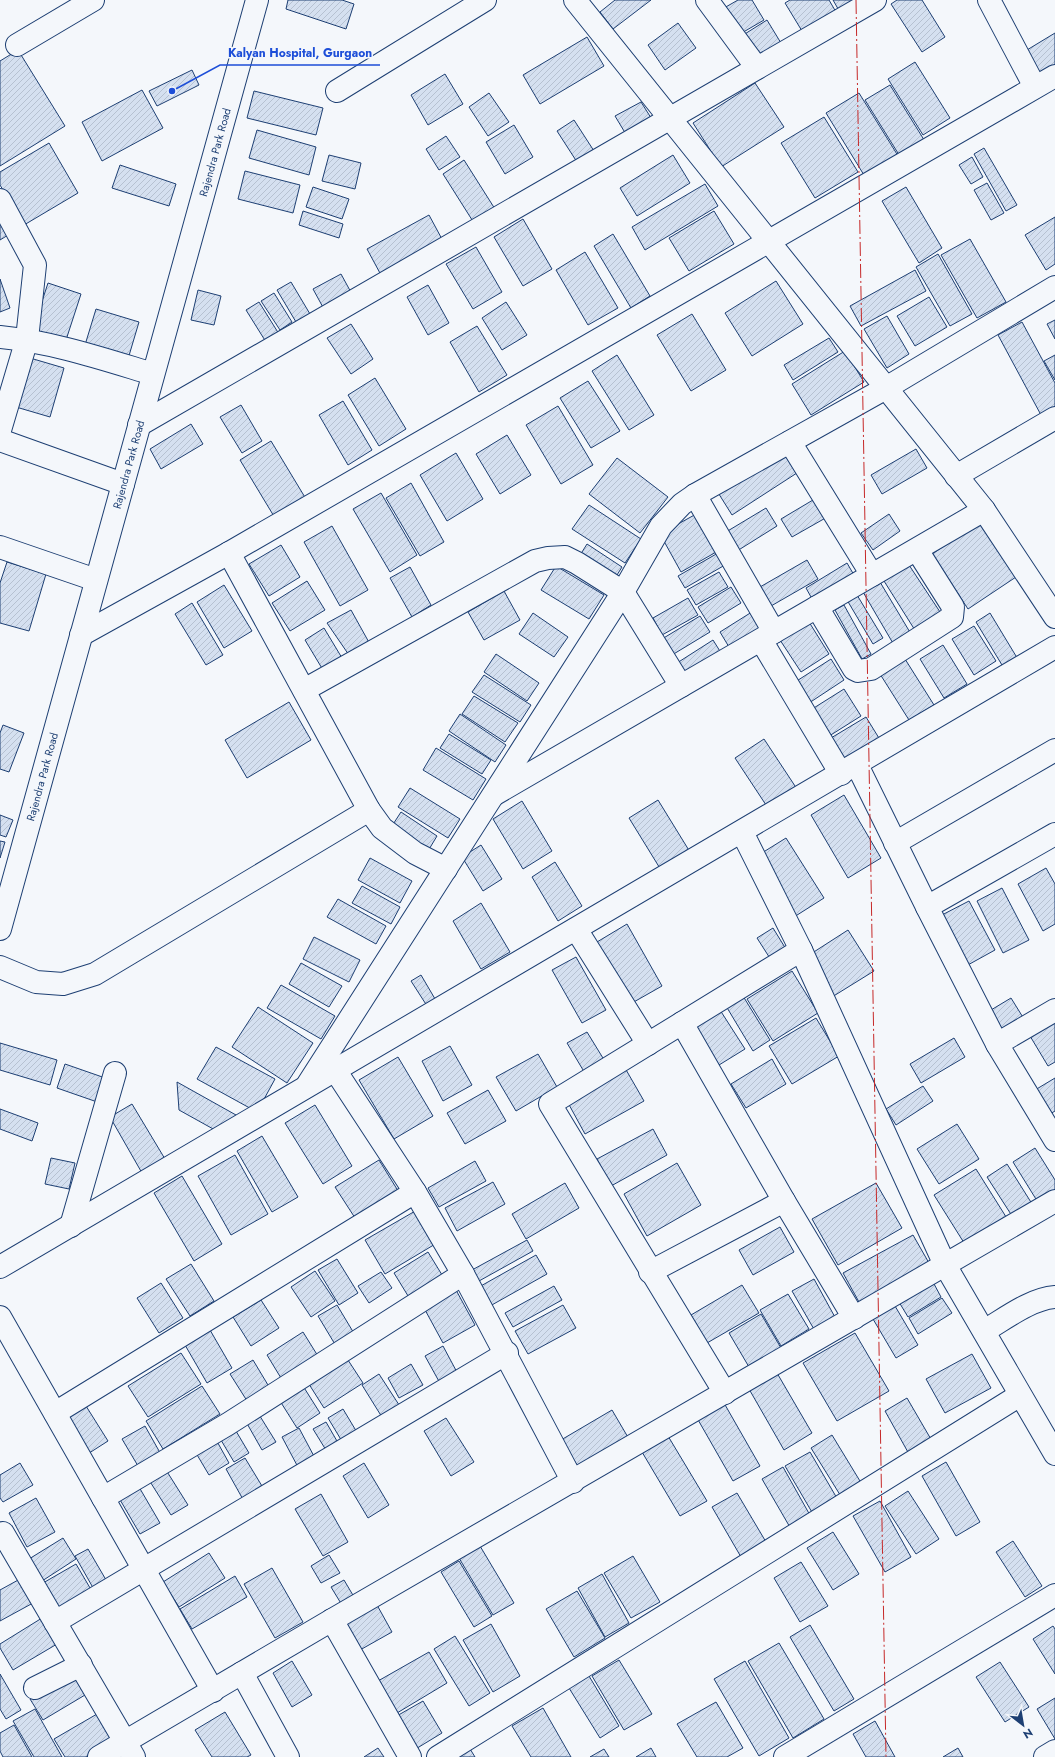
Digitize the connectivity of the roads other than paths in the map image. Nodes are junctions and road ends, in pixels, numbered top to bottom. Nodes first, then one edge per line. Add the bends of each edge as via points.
1 (93, 0) edge
2 (257, 0) edge
3 (485, 0) edge
4 (575, 0) edge
5 (875, 0) edge
6 (989, 0) edge
7 (714, 2) edge
8 (17, 45) dead end
9 (757, 68) junction
10 (1055, 76) edge
11 (1035, 87) junction
12 (337, 91) dead end
13 (670, 118) junction
14 (0, 200) edge
15 (769, 242) junction
16 (1055, 287) edge
17 (0, 337) edge
18 (27, 339) junction
19 (153, 374) junction
20 (886, 388) junction
21 (1055, 418) edge
22 (139, 425) junction
23 (0, 430) edge
24 (0, 440) edge
25 (790, 442) junction
26 (956, 476) junction
27 (123, 484) junction
28 (695, 495) junction
29 (984, 510) junction
30 (0, 547) edge
31 (917, 550) junction
32 (229, 553) junction
33 (872, 575) junction
34 (96, 580) junction
35 (623, 592) junction
36 (817, 607) junction
37 (1055, 617) edge
38 (81, 635) junction
39 (767, 636) junction
40 (1055, 647) edge
41 (681, 686) junction
42 (304, 690) junction
43 (1055, 750) edge
44 (849, 770) junction
45 (492, 795) junction
46 (369, 810) junction
47 (742, 832) junction
48 (1055, 834) edge
49 (895, 843) junction
50 (446, 868) junction
51 (927, 907) junction
52 (576, 929) junction
53 (0, 930) edge
54 (801, 950) junction
55 (0, 967) edge
56 (1055, 1010) edge
57 (682, 1023) junction
58 (648, 1044) junction
59 (997, 1044) junction
60 (335, 1070) junction
61 (115, 1073) dead end
62 (304, 1089) junction
63 (1055, 1140) edge
64 (415, 1192) junction
65 (784, 1201) junction
66 (1055, 1202) edge
67 (71, 1226) junction
68 (945, 1265) junction
69 (0, 1267) edge
70 (650, 1272) junction
71 (464, 1274) junction
72 (1055, 1297) edge
73 (0, 1317) edge
74 (854, 1318) junction
75 (984, 1331) junction
76 (507, 1353) junction
77 (725, 1393) junction
78 (1020, 1395) junction
79 (55, 1413) junction
80 (1055, 1454) edge
81 (573, 1482) junction
82 (103, 1498) junction
83 (3, 1533) dead end
84 (144, 1569) junction
85 (1055, 1595) edge
86 (332, 1620) junction
87 (55, 1622) junction
88 (80, 1665) junction
89 (242, 1673) junction
90 (35, 1688) dead end
91 (213, 1691) junction
92 (130, 1749) edge
93 (1055, 1751) edge
94 (99, 1757) edge
95 (288, 1757) edge
96 (410, 1757) edge
97 (438, 1757) edge
98 (785, 1757) edge
99 (1045, 1757) edge

1 - 8 street
2 - 19 street, Rajendra Park Road
3 - 12 street
4 - 13 street
5 - 9 street
6 - 11 street
7 - 9 street
9 - 13 street
10 - 11 street
11 - 15 street
13 - 15 street
13 - 22 street
14 - 18 street via 35,265
15 - 20 street
15 - 32 street
16 - 20 street
17 - 18 street
18 - 19 street
18 - 23 street
19 - 22 street, Rajendra Park Road
20 - 25 street
20 - 26 street
21 - 26 street
22 - 27 street, Rajendra Park Road
24 - 27 street
25 - 28 street
25 - 33 street
26 - 29 street
27 - 34 street, Rajendra Park Road
28 - 35 street via 682,504 661,526
28 - 39 street
29 - 31 street
29 - 37 street
30 - 34 street
31 - 33 street
31 - 36 street via 953,607 952,617 871,669 854,669
32 - 38 street
32 - 42 street
33 - 36 street
34 - 38 street, Rajendra Park Road
35 - 41 street
35 - 42 street via 565,557 535,561
35 - 45 street
36 - 39 street
38 - 53 street, Rajendra Park Road
39 - 41 street
39 - 44 street
40 - 44 street
41 - 45 street
42 - 46 street
43 - 49 street
44 - 47 street
44 - 49 street
45 - 50 street
46 - 50 street via 382,828 414,853
46 - 55 street via 95,974 63,984 36,982
47 - 52 street
47 - 54 street
48 - 51 street
49 - 51 street
50 - 62 street
51 - 59 street
52 - 58 street
52 - 60 street
54 - 57 street
54 - 68 street
56 - 59 street
57 - 58 street
57 - 65 street
58 - 70 street via 550,1104
59 - 63 street
60 - 62 street
60 - 64 street
61 - 67 street
62 - 67 street
64 - 71 street
64 - 79 street
65 - 70 street
65 - 74 street
66 - 68 street
67 - 69 street
68 - 74 street
68 - 75 street
70 - 77 street
71 - 76 street
71 - 82 street via 228,1424
72 - 75 street via 1048,1297 1032,1304
73 - 79 street
74 - 77 street
75 - 78 street
76 - 81 street
76 - 84 street
77 - 81 street
78 - 80 street
78 - 97 street
79 - 82 street
81 - 86 street
82 - 84 street
83 - 87 street
84 - 87 street
84 - 91 street
85 - 98 street
86 - 89 street
86 - 96 street
87 - 88 street
88 - 90 street
88 - 92 street
89 - 91 street
89 - 95 street
91 - 92 street
92 - 94 street
93 - 99 street

